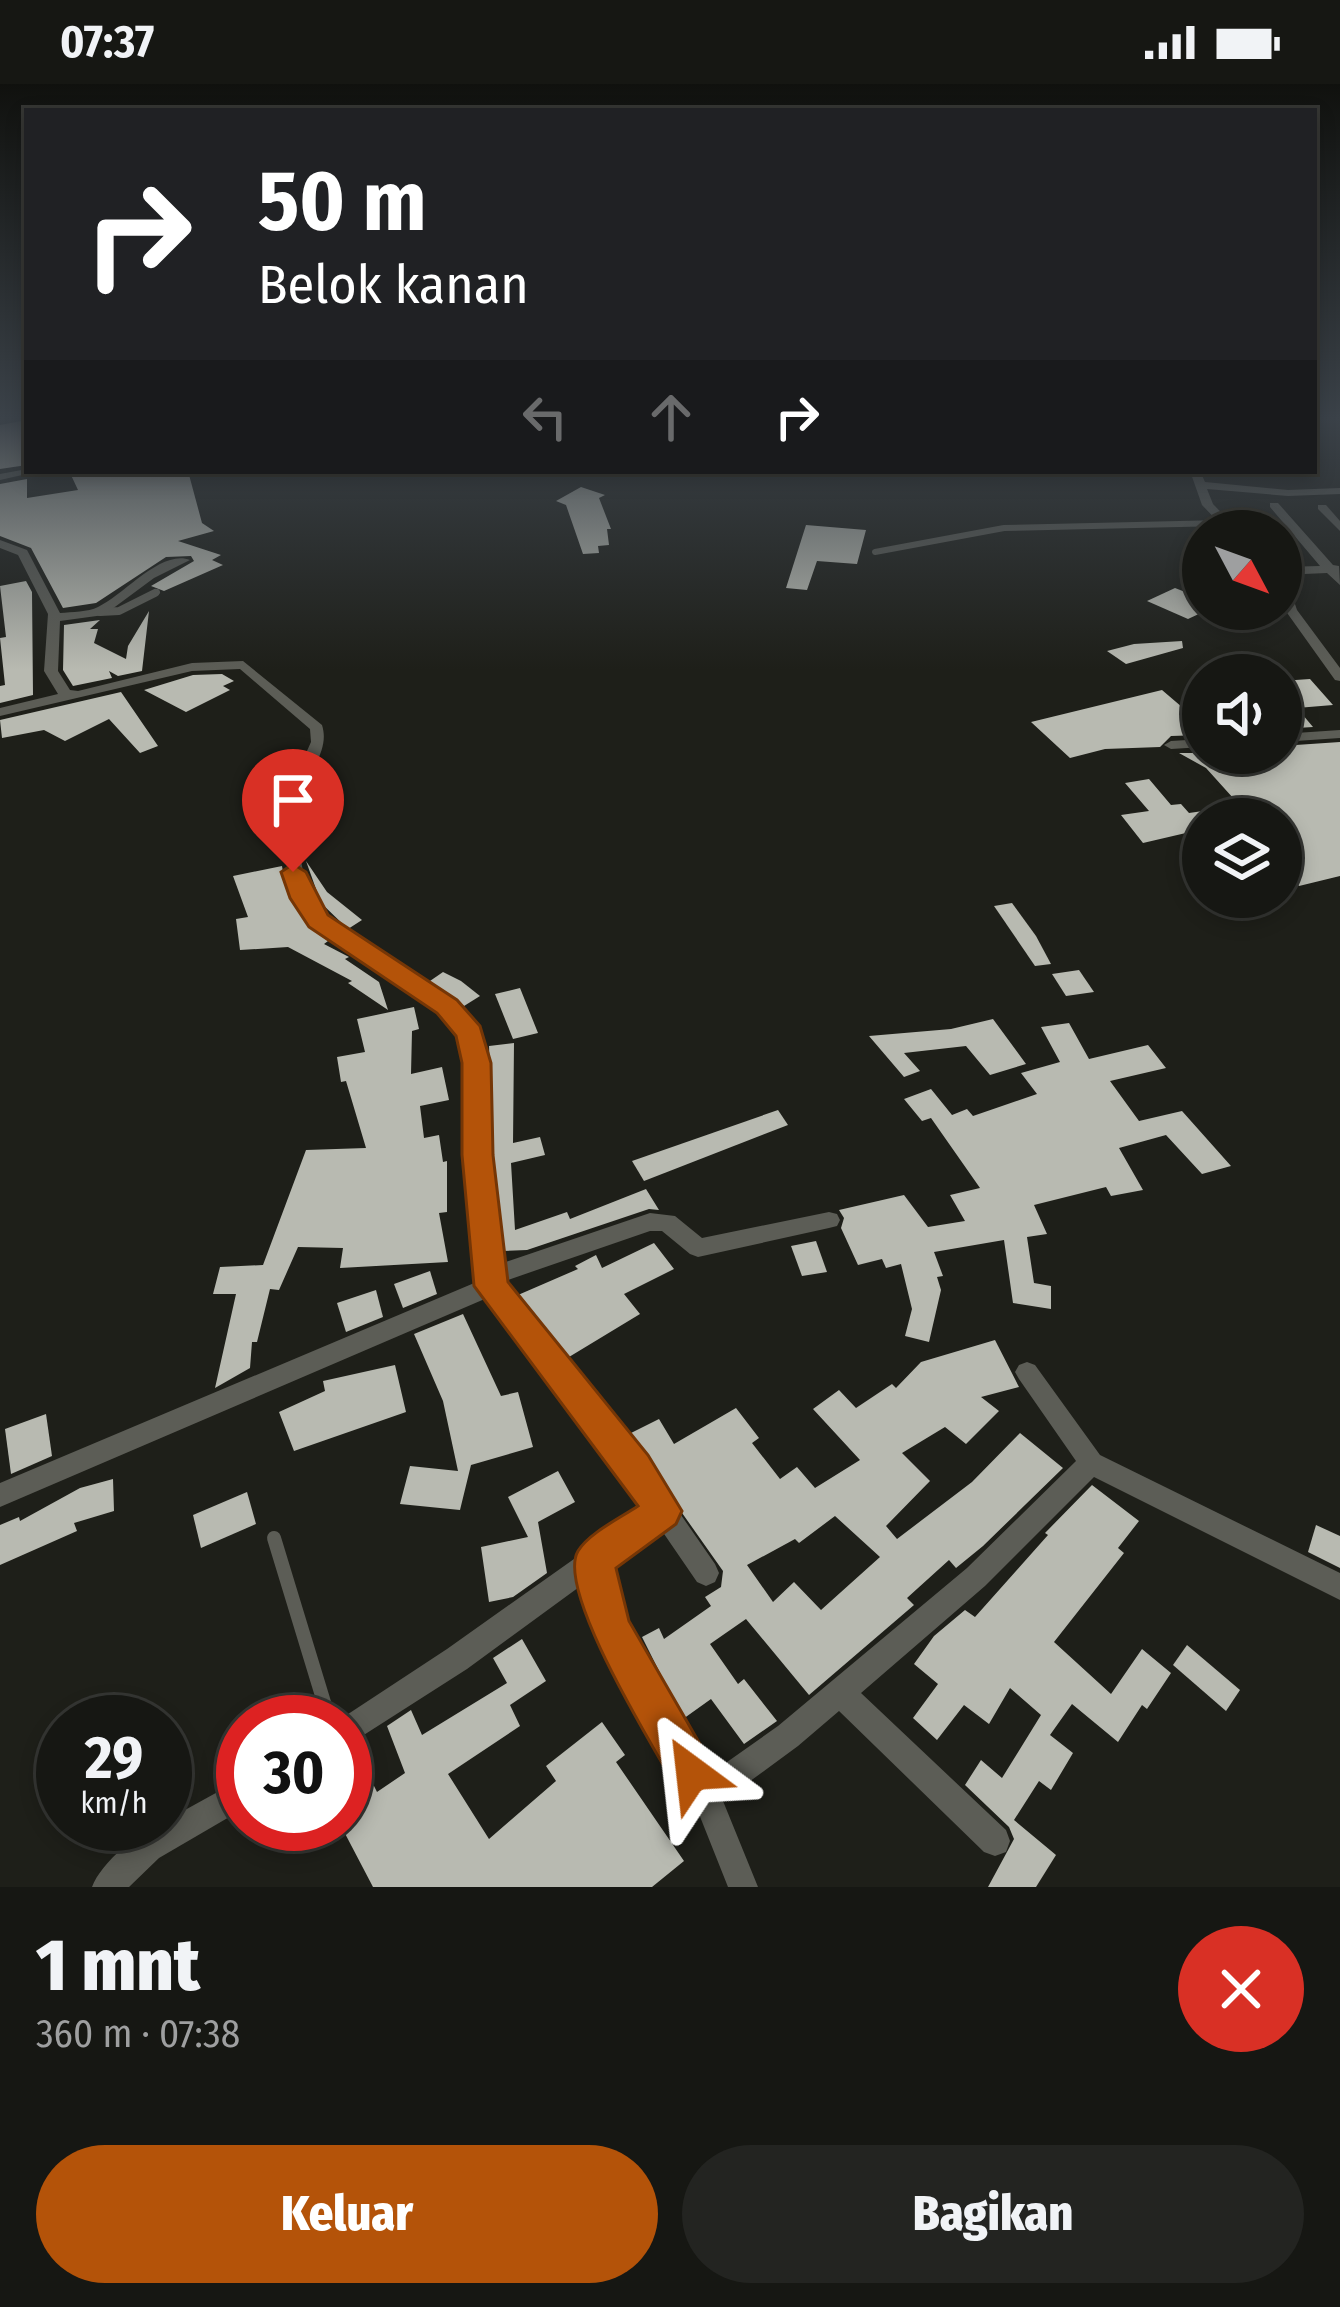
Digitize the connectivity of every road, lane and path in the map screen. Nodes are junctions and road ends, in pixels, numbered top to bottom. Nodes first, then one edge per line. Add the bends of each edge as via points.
1 (1274, 506) dead end
2 (1322, 507) dead end
3 (1182, 527) edge
4 (1340, 528) edge
5 (0, 544) edge
6 (875, 552) dead end
7 (184, 560) dead end
8 (1335, 569) edge
9 (1302, 573) edge
10 (1340, 580) edge
11 (157, 592) dead end
12 (100, 612) junction
13 (54, 618) junction
14 (1302, 625) edge
15 (1340, 677) edge
16 (70, 696) junction
17 (0, 712) edge
18 (1340, 734) edge
19 (1302, 737) edge
20 (1182, 745) edge
21 (1171, 746) dead end
22 (829, 1220) dead end
23 (490, 1282) junction
24 (1027, 1372) dead end
25 (1091, 1463) junction
26 (0, 1495) edge
27 (663, 1511) junction
28 (274, 1538) dead end
29 (594, 1560) junction
30 (706, 1573) dead end
31 (1340, 1587) edge
32 (841, 1693) junction
33 (323, 1695) edge
34 (372, 1714) edge
35 (706, 1795) junction
36 (216, 1808) edge
37 (995, 1841) dead end
38 (107, 1887) edge
39 (743, 1887) edge

1 - 8 street
2 - 4 street
3 - 6 lane via 1004,528
5 - 13 street via 22,553
7 - 12 street
8 - 9 street
8 - 10 street
11 - 12 lane
12 - 13 street
13 - 16 street via 52,675
14 - 15 street
16 - 17 street
16 - 23 street via 238,664 315,726 319,737 290,834 298,887 319,921 447,1007 470,1033
18 - 19 street
20 - 21 street
22 - 23 street via 698,1248 670,1224 650,1222
23 - 26 street
23 - 27 street
24 - 25 street
25 - 31 street
25 - 32 street via 1035,1523
27 - 29 street
27 - 30 street
28 - 33 lane
29 - 34 street
29 - 35 street via 610,1628
32 - 35 street
32 - 37 street
35 - 39 street
36 - 38 street via 148,1847

